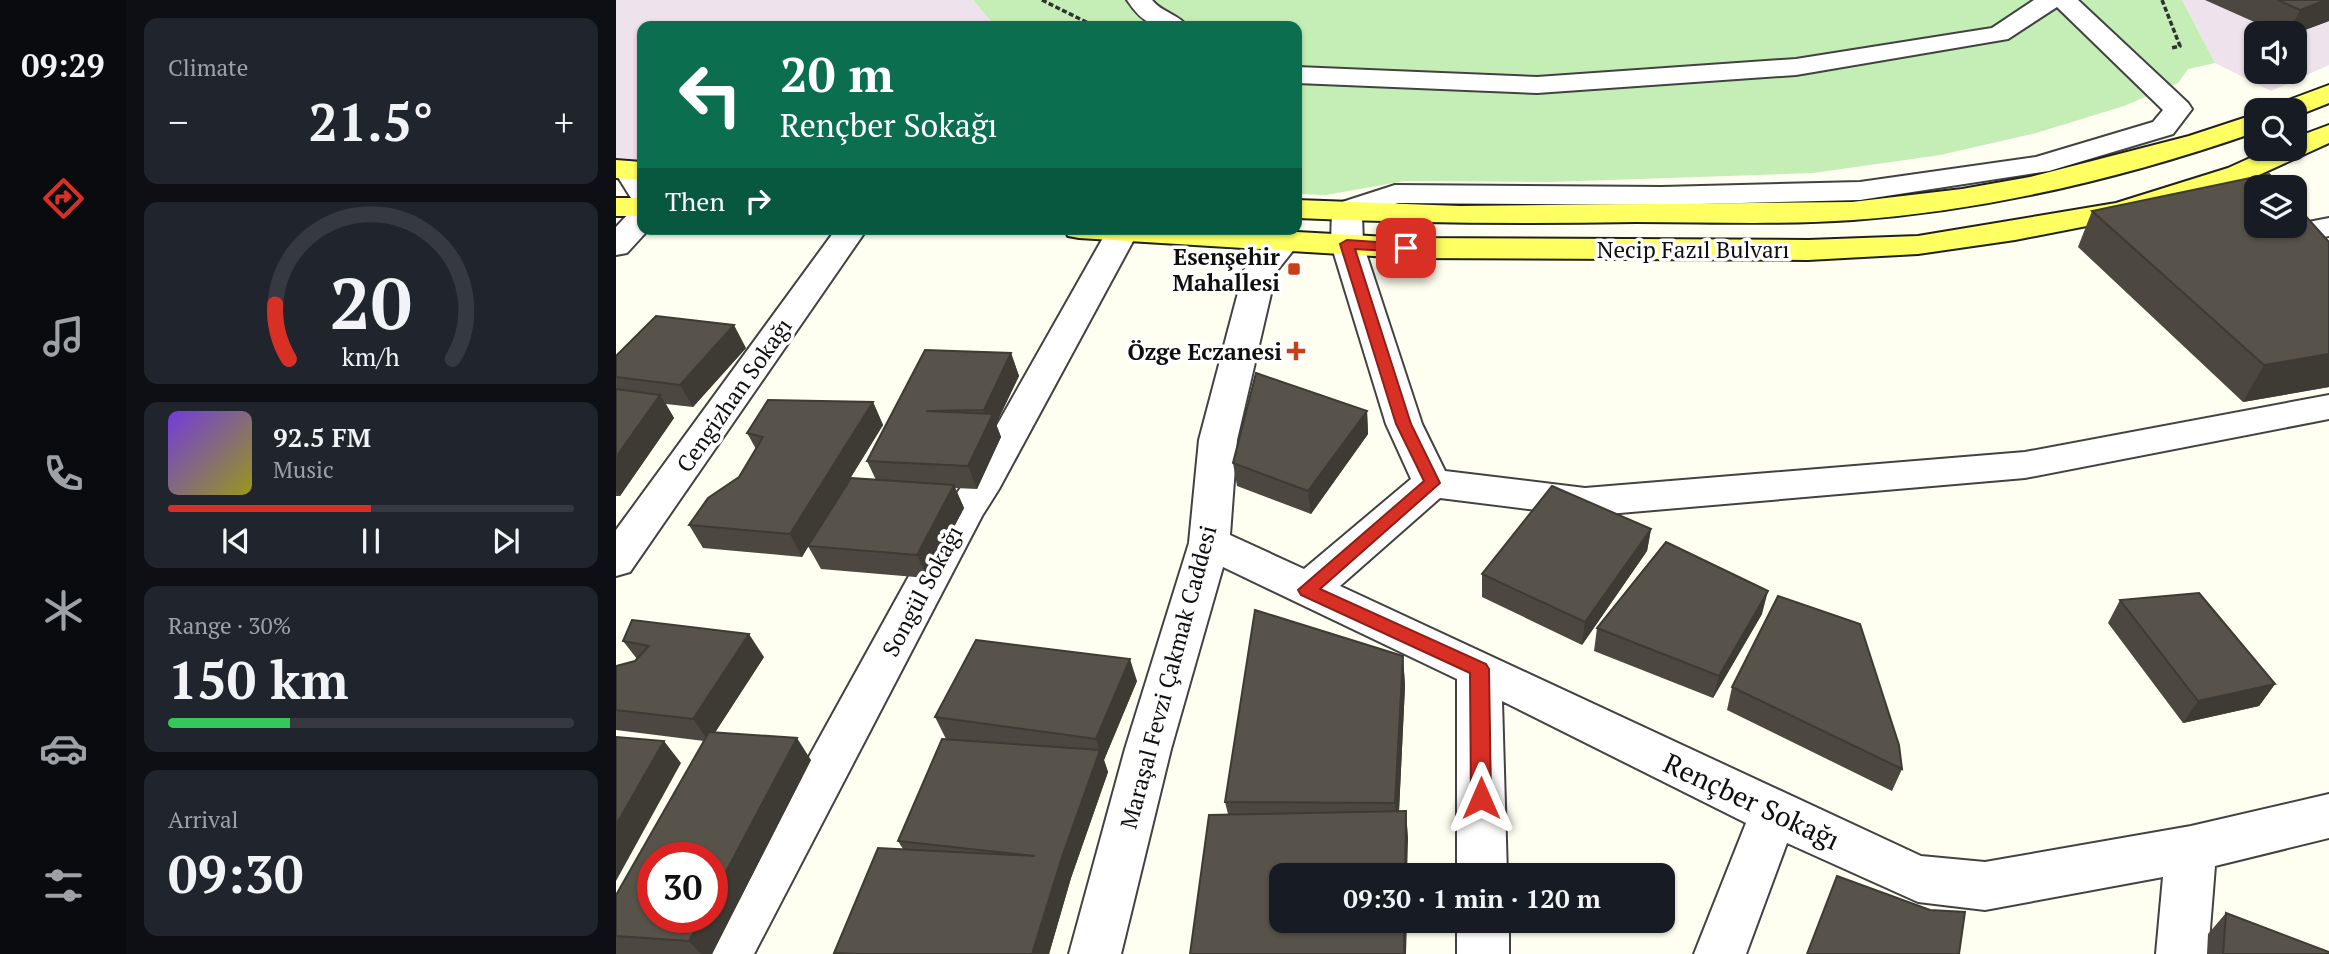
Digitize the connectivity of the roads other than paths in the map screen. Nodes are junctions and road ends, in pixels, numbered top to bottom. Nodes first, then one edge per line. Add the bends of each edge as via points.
1 (1139, 0) edge
2 (2051, 0) edge
3 (2064, 0) edge
4 (1164, 21) edge
5 (1302, 75) edge
6 (2329, 93) edge
7 (2307, 102) edge
8 (2244, 126) edge
9 (2329, 133) edge
10 (2307, 143) edge
11 (2276, 161) edge
12 (2256, 175) edge
13 (2244, 182) edge
14 (616, 206) edge
15 (637, 209) edge
16 (637, 213) edge
17 (637, 223) edge
18 (1302, 225) edge
19 (616, 226) edge
20 (1347, 227) junction
21 (848, 235) edge
22 (1120, 235) edge
23 (1283, 235) edge
24 (616, 246) edge
25 (2329, 407) edge
26 (1432, 483) junction
27 (1209, 543) junction
28 (616, 561) edge
29 (1307, 590) junction
30 (1479, 669) junction
31 (1774, 813) junction
32 (2329, 816) edge
33 (2191, 849) junction
34 (1482, 863) edge
35 (1483, 933) edge
36 (726, 954) edge
37 (1095, 954) edge
38 (1483, 954) edge
39 (1720, 954) edge
40 (2182, 954) edge

1 - 4 street via 1150,14
2 - 5 street via 1999,34 1796,67 1537,85
3 - 20 street via 2178,109 2163,128 2039,165 1860,191 1662,196 1395,194
6 - 7 main road
8 - 20 main road, Necip Fazıl Bulvarı via 2031,186 1852,211 1460,215
9 - 10 main road, Necip Fazıl Bulvarı
11 - 12 main road, Necip Fazıl Bulvarı
13 - 20 main road, Necip Fazıl Bulvarı via 2122,211 1918,245 1780,250 1420,248
14 - 15 main road
16 - 19 street
17 - 24 street
18 - 20 main road, Necip Fazıl Bulvarı
20 - 26 street via 1404,424
21 - 28 street, Cengizhan Sokağı
22 - 36 street, Songül Sokağı via 966,509
23 - 27 street, Maraşal Fevzi Çakmak Caddesi via 1260,270 1218,440
25 - 26 street via 1997,468 1585,502
26 - 29 street
27 - 29 street, Rençber Sokağı
27 - 37 street, Maraşal Fevzi Çakmak Caddesi via 1148,749
29 - 30 street, Rençber Sokağı
30 - 31 street, Rençber Sokağı
30 - 34 street
31 - 33 street, Rençber Sokağı via 1918,878 1985,886
31 - 39 street
32 - 33 street, Rençber Sokağı
33 - 40 street
35 - 38 street

